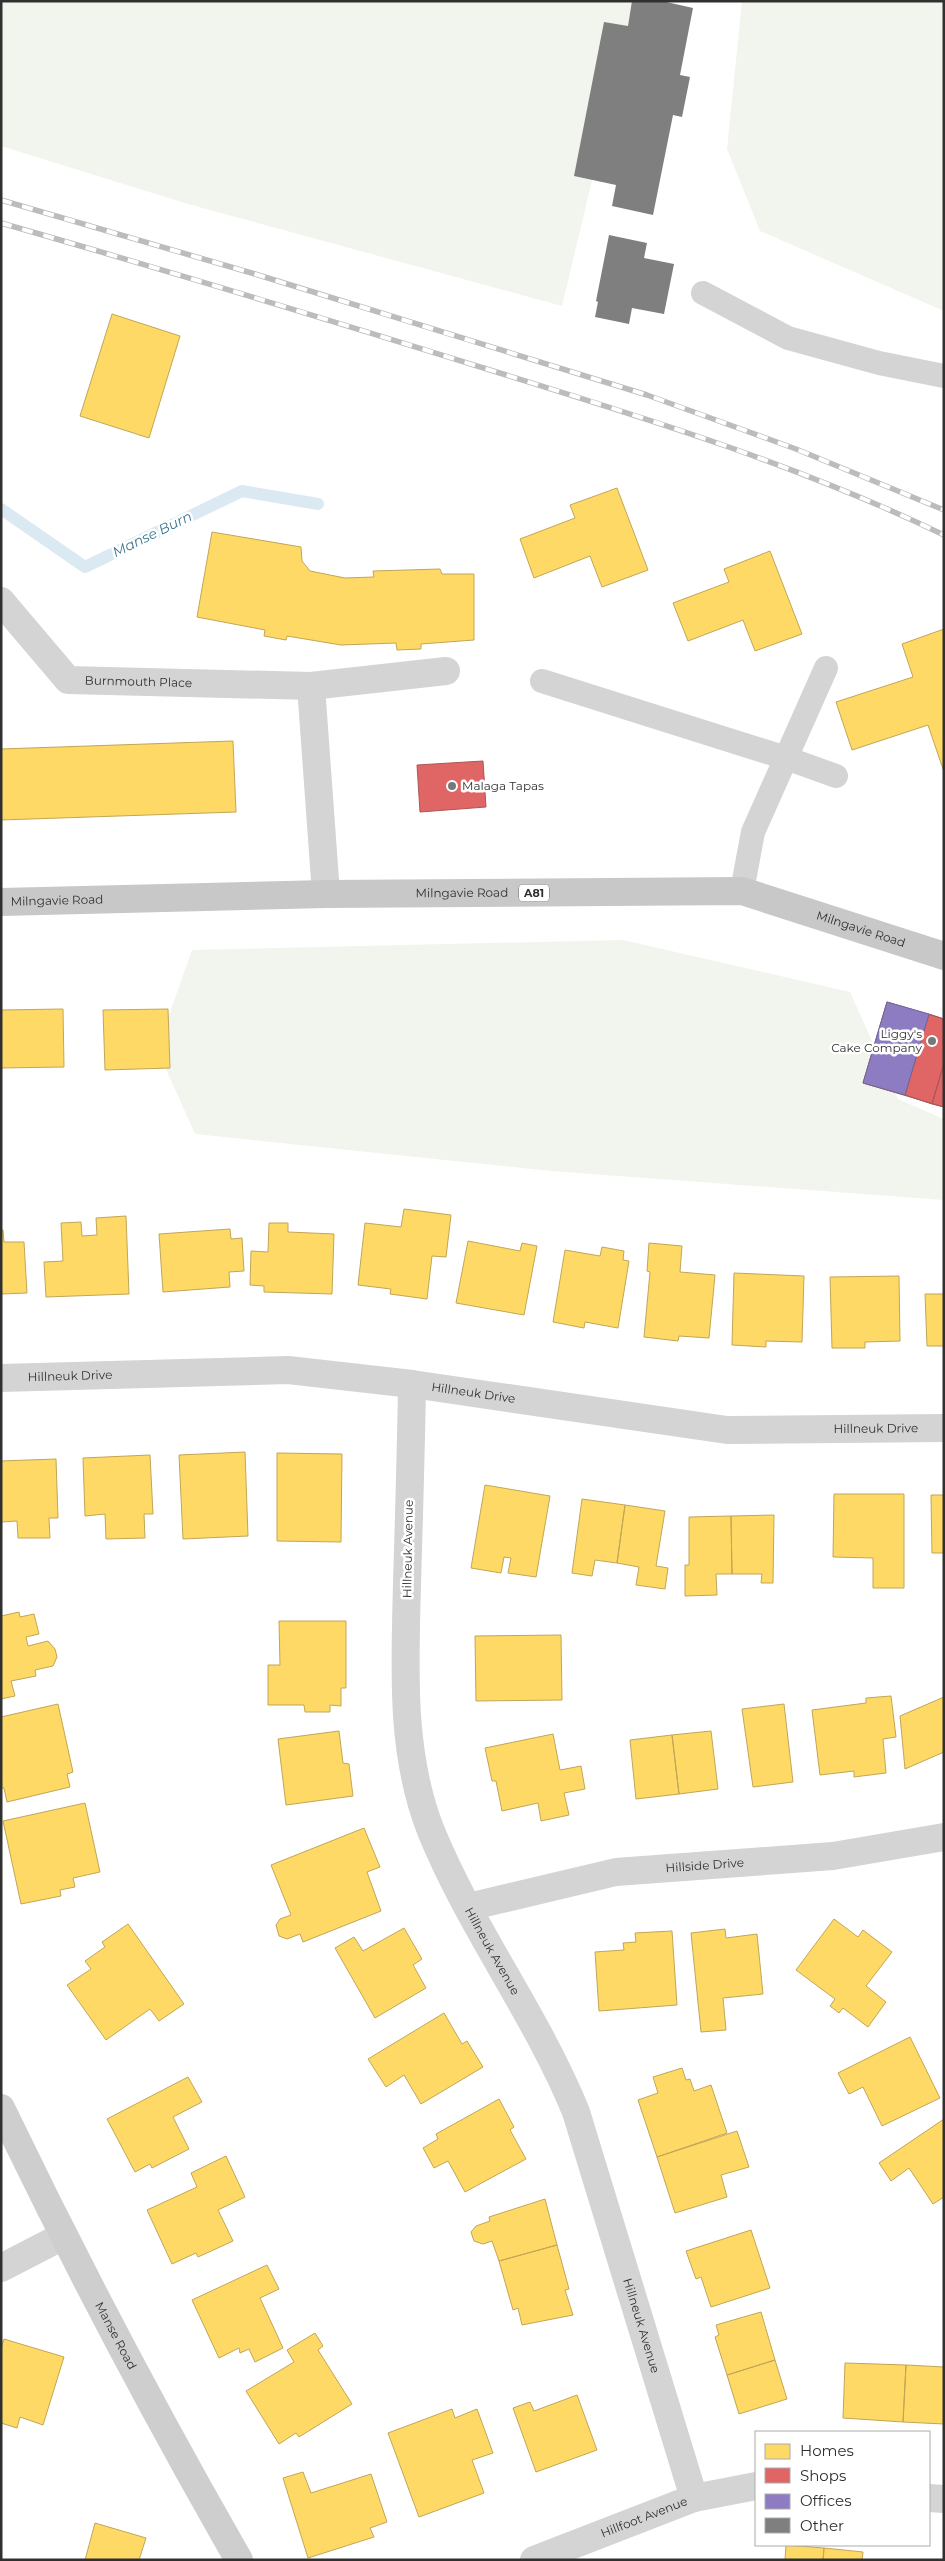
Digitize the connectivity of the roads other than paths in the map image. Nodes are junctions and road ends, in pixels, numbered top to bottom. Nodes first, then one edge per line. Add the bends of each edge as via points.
1 (703, 293) dead end
2 (944, 376) edge
3 (1, 601) edge
4 (826, 668) dead end
5 (446, 671) dead end
6 (542, 681) dead end
7 (311, 686) junction
8 (786, 758) junction
9 (836, 776) dead end
10 (742, 892) junction
11 (326, 894) junction
12 (1, 902) edge
13 (944, 956) edge
14 (1, 1378) edge
15 (412, 1384) junction
16 (944, 1428) edge
17 (944, 1837) edge
18 (468, 1907) junction
19 (1, 2108) edge
20 (63, 2236) junction
21 (1, 2268) edge
22 (755, 2486) edge
23 (694, 2498) junction
24 (930, 2498) edge
25 (944, 2499) edge
26 (239, 2560) edge
27 (534, 2560) edge

1 - 2 lane via 788,338 879,363
3 - 7 street, Burnmouth Place via 68,680
4 - 8 lane
5 - 7 street, Burnmouth Place
6 - 8 lane
7 - 11 street
8 - 9 lane
8 - 10 lane via 752,832
10 - 11 main road, Milngavie Road / A81
10 - 13 main road, Milngavie Road / A81
11 - 12 main road, Milngavie Road / A81
14 - 15 street, Hillneuk Drive via 288,1370
15 - 16 street, Hillneuk Drive via 727,1430
15 - 18 street, Hillneuk Avenue via 405,1658 407,1726 414,1773 431,1831
17 - 18 street, Hillside Drive via 833,1856 616,1872
18 - 23 street, Hillneuk Avenue via 559,2071 576,2112
19 - 20 street, Manse Road
20 - 21 street
20 - 26 street, Manse Road via 163,2428
22 - 23 street, Hillfoot Avenue
23 - 27 street, Hillfoot Avenue
24 - 25 street

